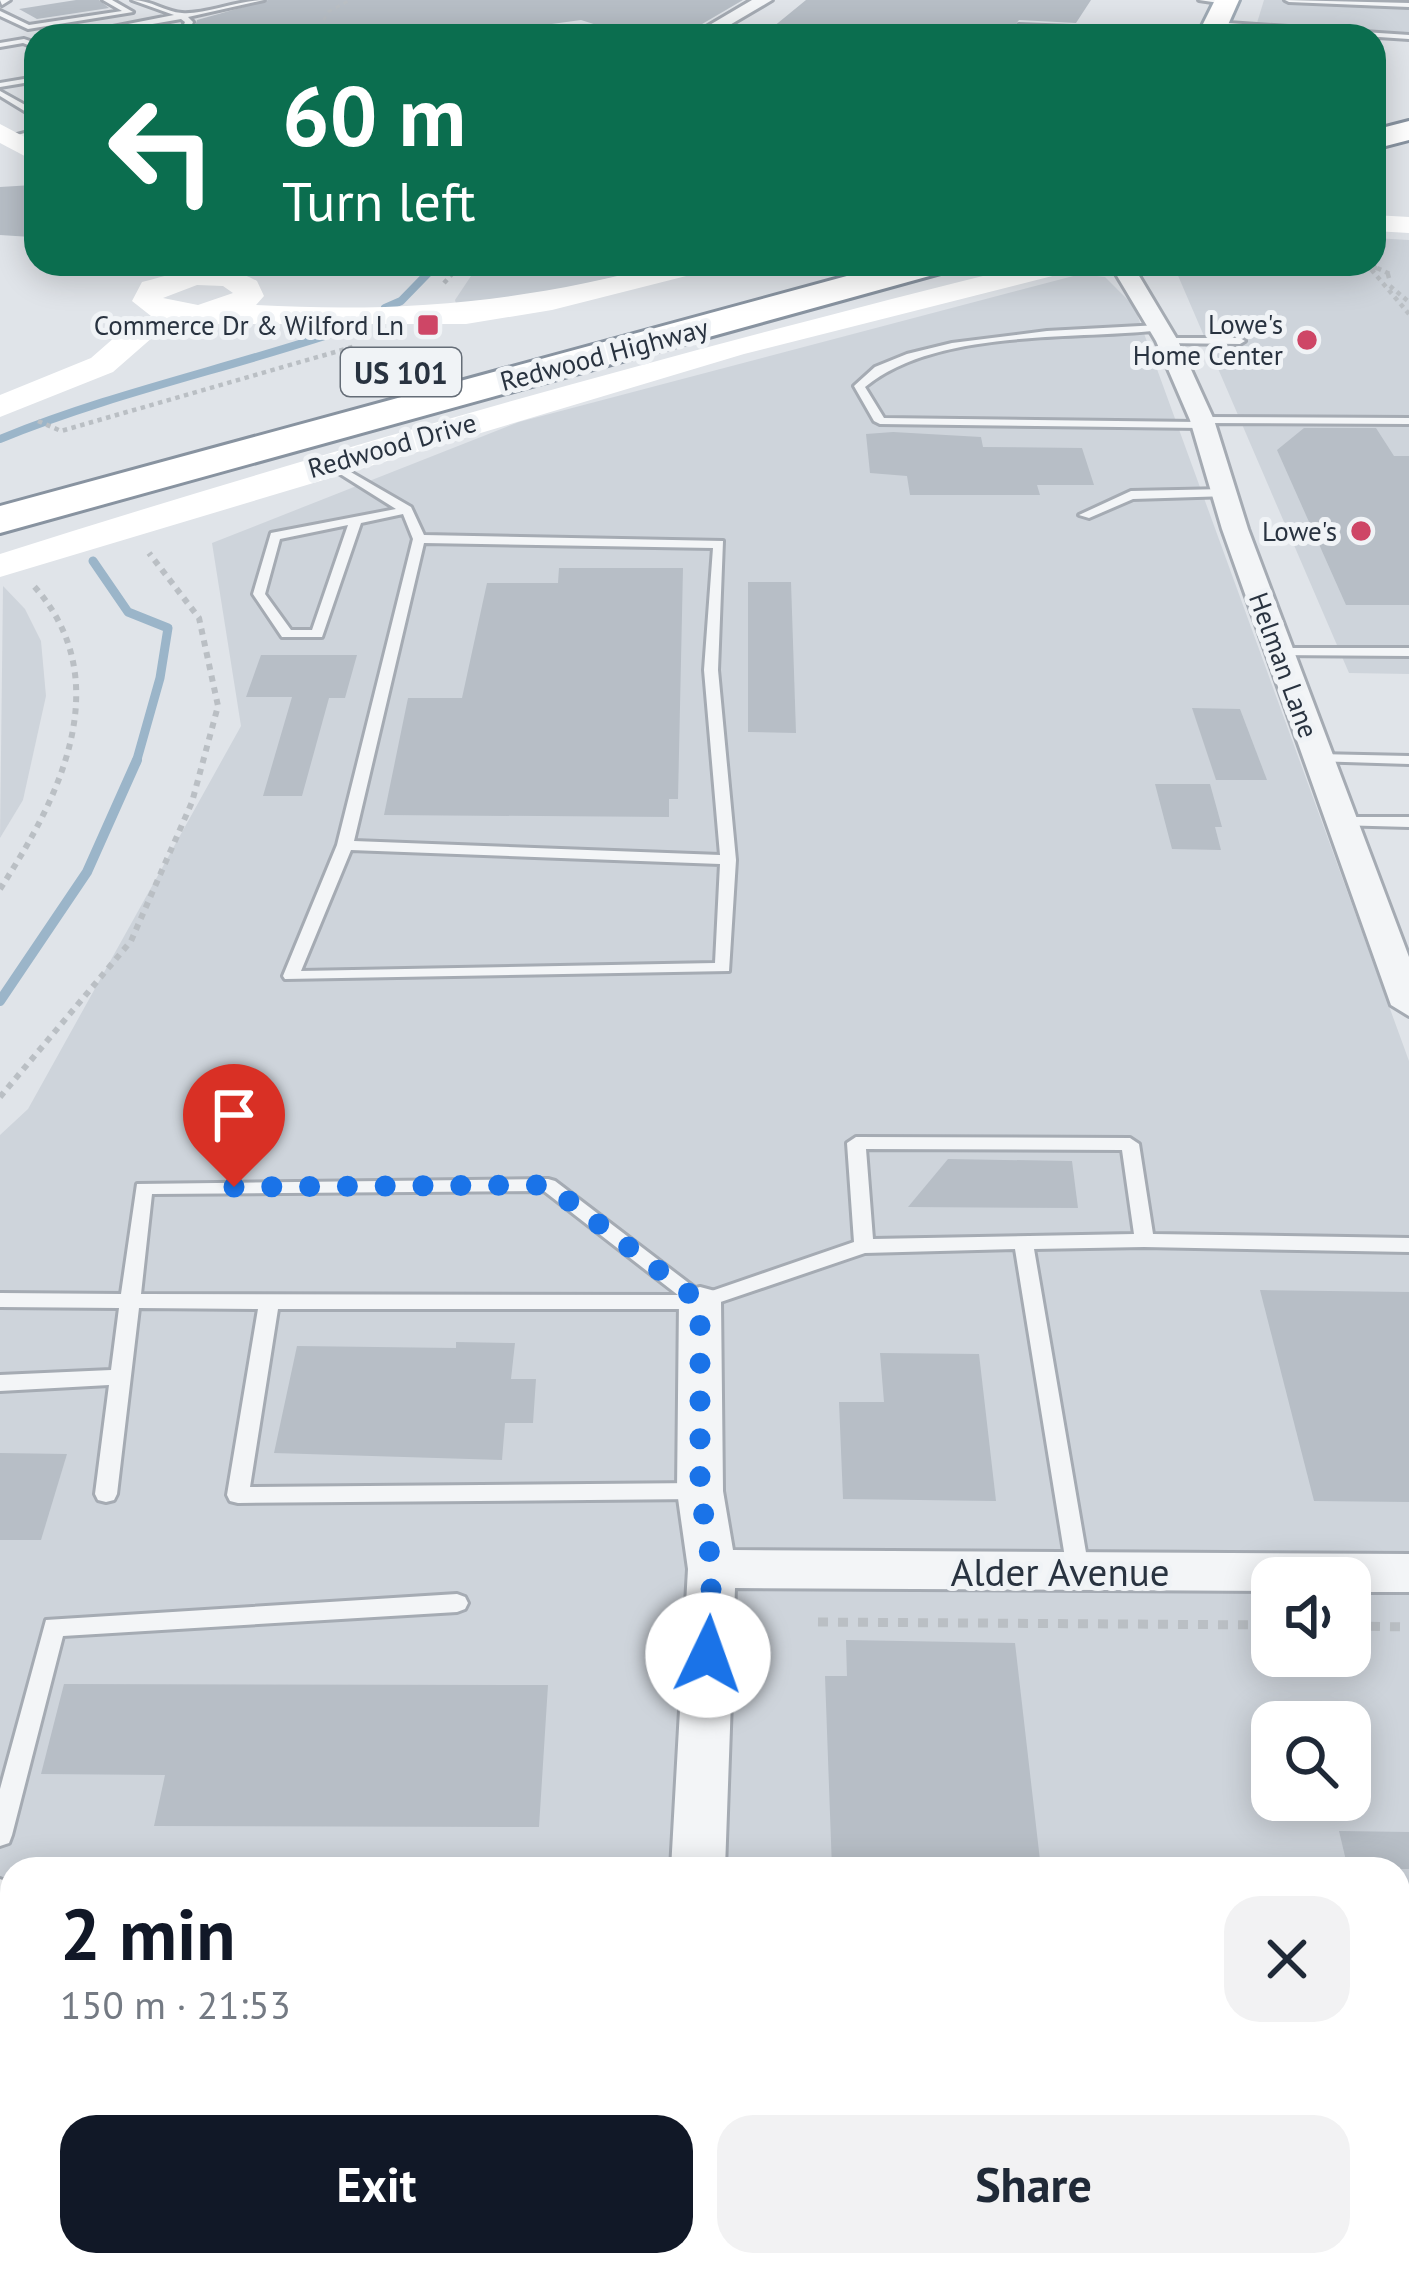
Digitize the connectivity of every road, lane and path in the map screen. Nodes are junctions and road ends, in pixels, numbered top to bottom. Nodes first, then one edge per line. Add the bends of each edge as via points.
1 (107, 0) edge
2 (136, 0) edge
3 (260, 0) edge
4 (350, 0) edge
5 (764, 0) edge
6 (1203, 0) edge
7 (1289, 0) edge
8 (717, 5) dead end
9 (1407, 6) edge
10 (746, 13) junction
11 (183, 16) junction
12 (1213, 23) edge
13 (48, 24) edge
14 (138, 24) edge
15 (188, 24) edge
16 (322, 24) edge
17 (724, 24) edge
18 (1164, 24) edge
19 (0, 28) edge
20 (24, 41) joint
21 (0, 45) edge
22 (0, 89) edge
23 (24, 100) edge
24 (14, 102) junction
25 (24, 108) edge
26 (629, 276) edge
27 (758, 276) edge
28 (889, 276) edge
29 (891, 276) edge
30 (1014, 276) edge
31 (1128, 276) edge
32 (1384, 278) dead end
33 (878, 279) junction
34 (167, 282) edge
35 (1390, 286) junction
36 (241, 288) edge
37 (1407, 303) edge
38 (198, 313) junction
39 (1409, 314) edge
40 (369, 325) junction
41 (1163, 334) junction
42 (1240, 341) dead end
43 (113, 355) junction
44 (67, 378) junction
45 (0, 407) edge
46 (1409, 421) edge
47 (1202, 422) junction
48 (50, 427) dead end
49 (330, 463) junction
50 (0, 481) edge
51 (1225, 494) junction
52 (407, 510) junction
53 (1085, 515) dead end
54 (0, 520) edge
55 (356, 520) junction
56 (419, 538) junction
57 (143, 545) dead end
58 (10, 572) edge
59 (1279, 652) junction
60 (1409, 652) edge
61 (1318, 758) junction
62 (1409, 760) edge
63 (1341, 822) junction
64 (1409, 822) edge
65 (345, 845) junction
66 (728, 860) junction
67 (0, 889) edge
68 (1409, 1005) edge
69 (0, 1096) edge
70 (1144, 1240) junction
71 (1023, 1243) junction
72 (1409, 1244) edge
73 (864, 1246) junction
74 (0, 1300) edge
75 (127, 1300) junction
76 (269, 1302) junction
77 (700, 1302) junction
78 (116, 1377) junction
79 (0, 1383) edge
80 (700, 1490) junction
81 (106, 1494) dead end
82 (712, 1569) junction
83 (1078, 1570) junction
84 (1409, 1574) edge
85 (457, 1604) dead end
86 (818, 1622) dead end
87 (1251, 1625) edge
88 (1371, 1626) edge
89 (1409, 1627) edge
90 (0, 1835) edge
91 (699, 1857) edge

1 - 13 lane via 129,12
2 - 11 lane
3 - 11 lane
4 - 16 path
5 - 10 street
6 - 12 lane
7 - 9 lane
8 - 10 street
10 - 17 street
11 - 14 lane
11 - 15 lane
12 - 18 lane
19 - 20 lane
20 - 21 lane
22 - 24 lane
23 - 24 lane
24 - 25 lane
26 - 40 street via 503,310
27 - 50 highway, Redwood Highway / US 101
28 - 33 highway, Redwood Highway / US 101
29 - 33 highway
30 - 49 street, Redwood Drive via 850,314
31 - 41 street, Helman Lane
32 - 35 path
33 - 54 highway, Redwood Highway / US 101
34 - 36 street via 214,276
34 - 38 street via 157,309
34 - 44 street
35 - 37 path
35 - 37 path via 1394,302
36 - 38 street
36 - 40 street
36 - 43 street via 173,331
37 - 39 path
38 - 43 street via 142,330
40 - 48 path via 61,431
41 - 42 lane
41 - 47 street, Helman Lane
41 - 47 lane via 1032,333 884,367 859,386 880,421
43 - 44 street
44 - 45 street
46 - 47 lane
47 - 51 street, Helman Lane
49 - 52 lane
49 - 58 street, Redwood Drive
51 - 53 lane via 1131,495
51 - 59 street, Helman Lane
52 - 55 lane
52 - 56 lane
55 - 55 lane via 275,536 259,594 287,634 317,634
56 - 65 lane
56 - 66 lane via 719,544 711,670
57 - 69 path via 199,618 218,706 192,802 131,941
58 - 67 path via 37,587 67,634 80,716 25,853
59 - 60 lane
59 - 61 street, Helman Lane
61 - 62 lane
61 - 63 street, Helman Lane
63 - 64 lane
63 - 68 street, Helman Lane
65 - 66 lane
65 - 66 lane via 291,976 723,968
70 - 71 lane
70 - 72 lane
70 - 73 lane via 1130,1144 856,1143
71 - 73 lane
71 - 83 lane
73 - 77 lane
74 - 75 lane
75 - 76 lane
75 - 77 lane via 144,1187 548,1185
75 - 78 lane
76 - 77 lane
76 - 80 lane via 238,1495
77 - 80 street
78 - 79 lane
78 - 81 lane
80 - 82 street
82 - 83 street, Alder Avenue
82 - 91 street
83 - 84 street, Alder Avenue
85 - 90 lane via 54,1627
86 - 87 path
88 - 89 path

